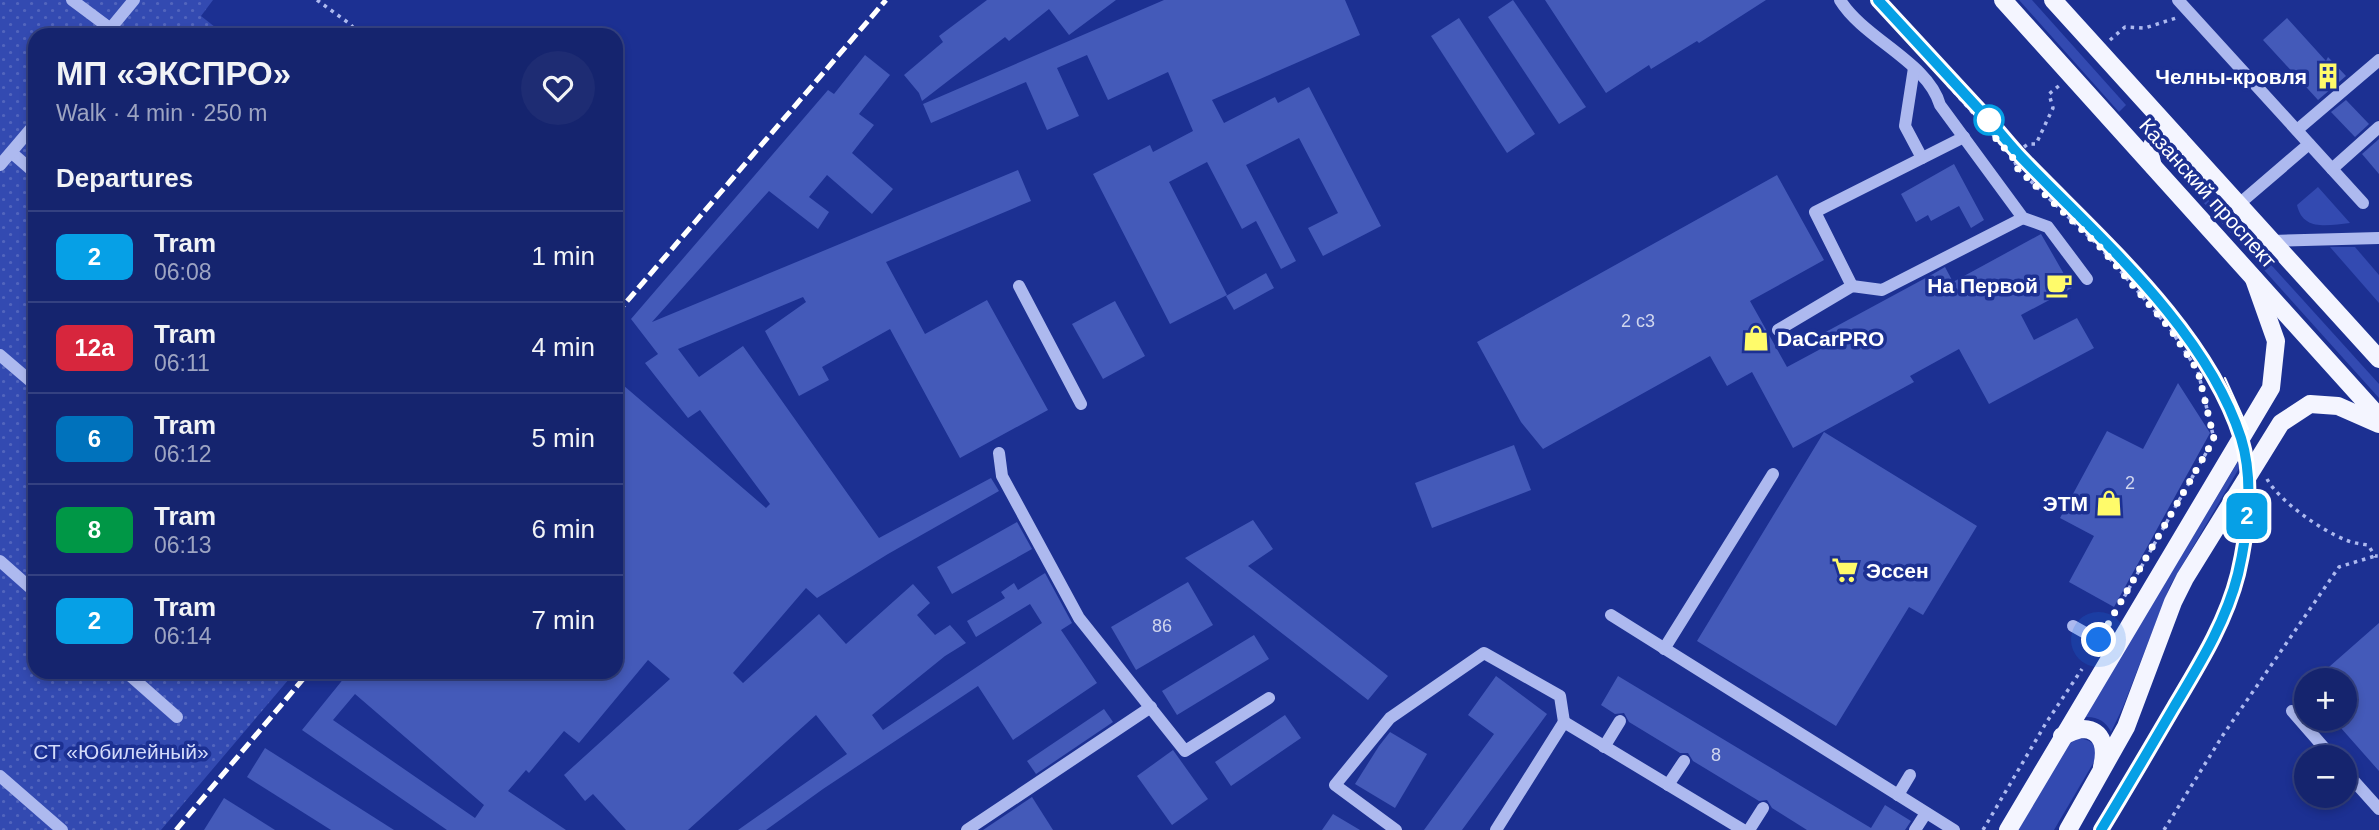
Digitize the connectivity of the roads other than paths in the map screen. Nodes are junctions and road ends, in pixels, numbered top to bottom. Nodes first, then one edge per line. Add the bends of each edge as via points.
1 (72, 0) edge
2 (134, 0) edge
3 (1840, 0) edge
4 (2003, 0) edge
5 (2053, 0) edge
6 (2178, 0) edge
7 (106, 28) edge
8 (115, 28) edge
9 (2379, 61) edge
10 (1914, 68) junction
11 (2379, 127) edge
12 (2297, 130) junction
13 (28, 133) edge
14 (1964, 137) junction
15 (2179, 139) junction
16 (2309, 144) junction
17 (12, 153) junction
18 (1922, 158) junction
19 (0, 165) edge
20 (2153, 166) junction
21 (28, 167) edge
22 (2332, 169) junction
23 (2239, 204) junction
24 (2363, 204) dead end
25 (2023, 218) junction
26 (2377, 240) edge
27 (2272, 241) junction
28 (2087, 279) dead end
29 (2255, 279) junction
30 (1019, 286) dead end
31 (1852, 286) junction
32 (1778, 330) dead end
33 (0, 355) edge
34 (2379, 359) edge
35 (28, 379) edge
36 (1081, 404) dead end
37 (2379, 417) edge
38 (2379, 424) edge
39 (999, 453) dead end
40 (1773, 474) dead end
41 (0, 561) edge
42 (28, 586) edge
43 (1611, 615) dead end
44 (2073, 626) dead end
45 (2107, 645) junction
46 (1664, 649) junction
47 (134, 679) edge
48 (1269, 698) dead end
49 (1151, 707) junction
50 (2292, 711) dead end
51 (177, 717) dead end
52 (1620, 721) dead end
53 (1564, 722) junction
54 (2062, 736) junction
55 (2322, 745) edge
56 (1604, 747) junction
57 (1684, 761) dead end
58 (1910, 775) dead end
59 (0, 776) edge
60 (2099, 777) junction
61 (2357, 784) edge
62 (1668, 785) junction
63 (1898, 795) junction
64 (1763, 808) dead end
65 (2379, 809) edge
66 (1926, 813) junction
67 (62, 830) edge
68 (967, 830) edge
69 (1396, 830) edge
70 (1496, 830) edge
71 (1742, 830) edge
72 (1749, 830) edge
73 (1915, 830) edge
74 (1954, 830) edge
75 (2008, 830) edge
76 (2068, 830) edge

1 - 7 lane
2 - 8 lane
3 - 10 lane via 1857,21
4 - 20 main road, Казанский проспект
5 - 15 main road, Казанский проспект
6 - 12 lane
9 - 12 lane
10 - 14 lane
10 - 18 lane via 1905,126
11 - 22 lane
12 - 16 lane
13 - 17 lane
14 - 18 lane
14 - 25 lane
15 - 20 main road via 2167,135 2153,143
15 - 23 main road, Казанский проспект
16 - 22 lane
16 - 23 lane
17 - 19 lane
17 - 21 lane
18 - 31 lane via 1815,212
20 - 29 main road, Казанский проспект
22 - 24 lane
23 - 27 main road, Казанский проспект
25 - 28 lane via 2048,227
25 - 31 lane via 1882,290
26 - 27 lane
27 - 34 main road, Казанский проспект
29 - 37 main road, Казанский проспект
29 - 45 main road via 2276,341 2271,388
30 - 36 lane
31 - 32 lane
33 - 35 lane
38 - 60 main road via 2338,406 2310,404 2281,423 2185,578 2126,727
39 - 49 lane via 1002,476 1079,618
40 - 46 lane
41 - 42 lane
43 - 46 lane
44 - 45 lane
45 - 54 main road
46 - 63 lane
47 - 51 lane
48 - 49 lane via 1185,751
49 - 68 lane
50 - 55 lane
52 - 56 lane
53 - 56 lane
53 - 69 lane via 1560,696 1484,653 1390,718 1335,785
53 - 70 lane
54 - 60 main road via 2081,729 2095,732 2103,740 2105,755
54 - 75 main road
56 - 62 lane
57 - 62 lane
58 - 63 lane
59 - 67 lane
60 - 76 main road
61 - 65 lane
62 - 71 lane
63 - 66 lane
64 - 72 lane
66 - 73 lane
66 - 74 lane

